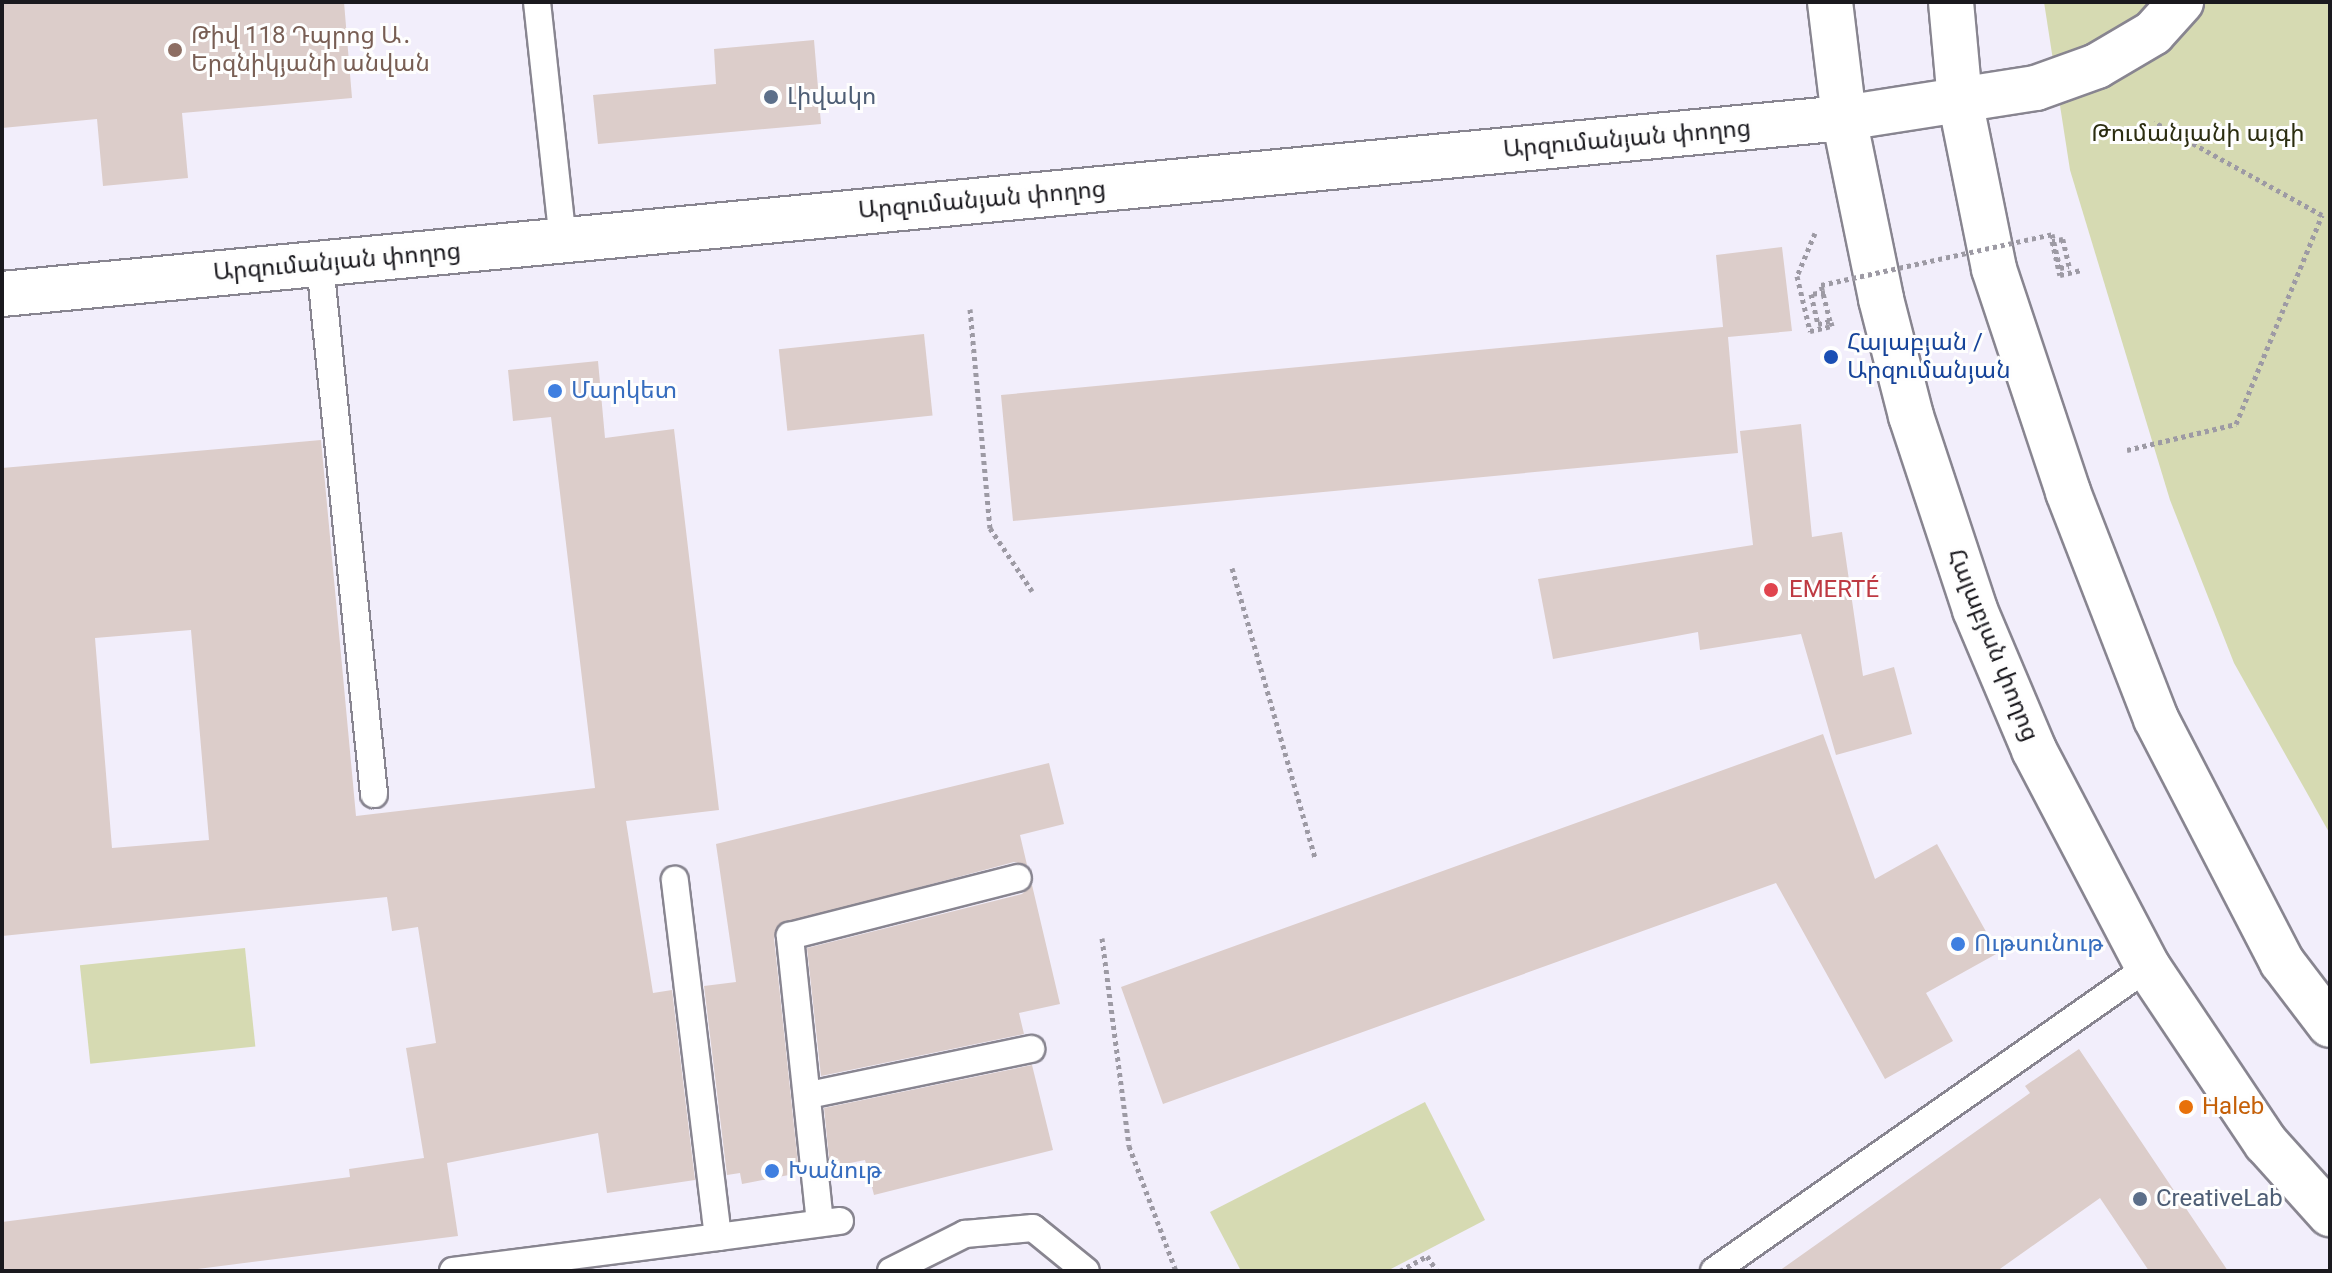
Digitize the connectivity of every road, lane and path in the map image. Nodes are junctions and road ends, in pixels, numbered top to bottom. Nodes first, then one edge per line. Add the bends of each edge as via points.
1 (537, 2) edge
2 (1830, 2) edge
3 (1951, 2) edge
4 (2181, 2) edge
5 (1960, 100) junction
6 (1844, 118) junction
7 (2154, 122) dead end
8 (1819, 224) dead end
9 (563, 241) junction
10 (320, 264) junction
11 (2081, 270) dead end
12 (1824, 290) dead end
13 (2, 294) edge
14 (970, 309) dead end
15 (1832, 326) dead end
16 (2127, 450) dead end
17 (1232, 568) dead end
18 (1032, 591) dead end
19 (374, 794) dead end
20 (1315, 857) dead end
21 (1018, 878) dead end
22 (675, 880) dead end
23 (1102, 938) dead end
24 (2148, 967) junction
25 (2330, 1025) edge
26 (1031, 1049) dead end
27 (809, 1095) junction
28 (2330, 1214) edge
29 (718, 1237) junction
30 (453, 1271) edge
31 (891, 1271) edge
32 (1086, 1271) edge
33 (1176, 1271) edge
34 (1400, 1271) edge
35 (1437, 1271) edge
36 (1714, 1271) edge

1 - 9 lane
2 - 6 main road, Հալաբյան փողոց
3 - 5 main road
4 - 5 main road, Արզումանյան փողոց via 2153,33 2097,66 2036,88
5 - 6 main road, Արզումանյան փողոց
5 - 25 main road via 1994,269 2068,492 2156,719 2282,962
6 - 9 main road, Արզումանյան փողոց
6 - 24 main road, Հալաբյան փողոց via 1911,416 1975,610 2034,750
7 - 16 path via 2322,215 2236,424
8 - 15 path via 1797,276 1810,331
9 - 10 main road, Արզումանյան փողոց
10 - 13 main road, Արզումանյան փողոց
10 - 19 lane
11 - 12 path, bridge via 2060,275 2052,241 2063,239 2069,266 2060,268 2057,257 2055,245 2052,234 1821,285 1824,297 1830,321 1818,324 1811,294
14 - 18 path via 990,528
17 - 20 path
21 - 27 lane via 790,936
22 - 29 lane
23 - 33 path via 1129,1146
24 - 28 main road, Հալաբյան փողոց via 2266,1143
24 - 36 lane
26 - 27 lane
27 - 29 lane via 830,1222
29 - 30 lane
31 - 32 lane via 965,1234 1033,1228
34 - 35 path via 1427,1256

